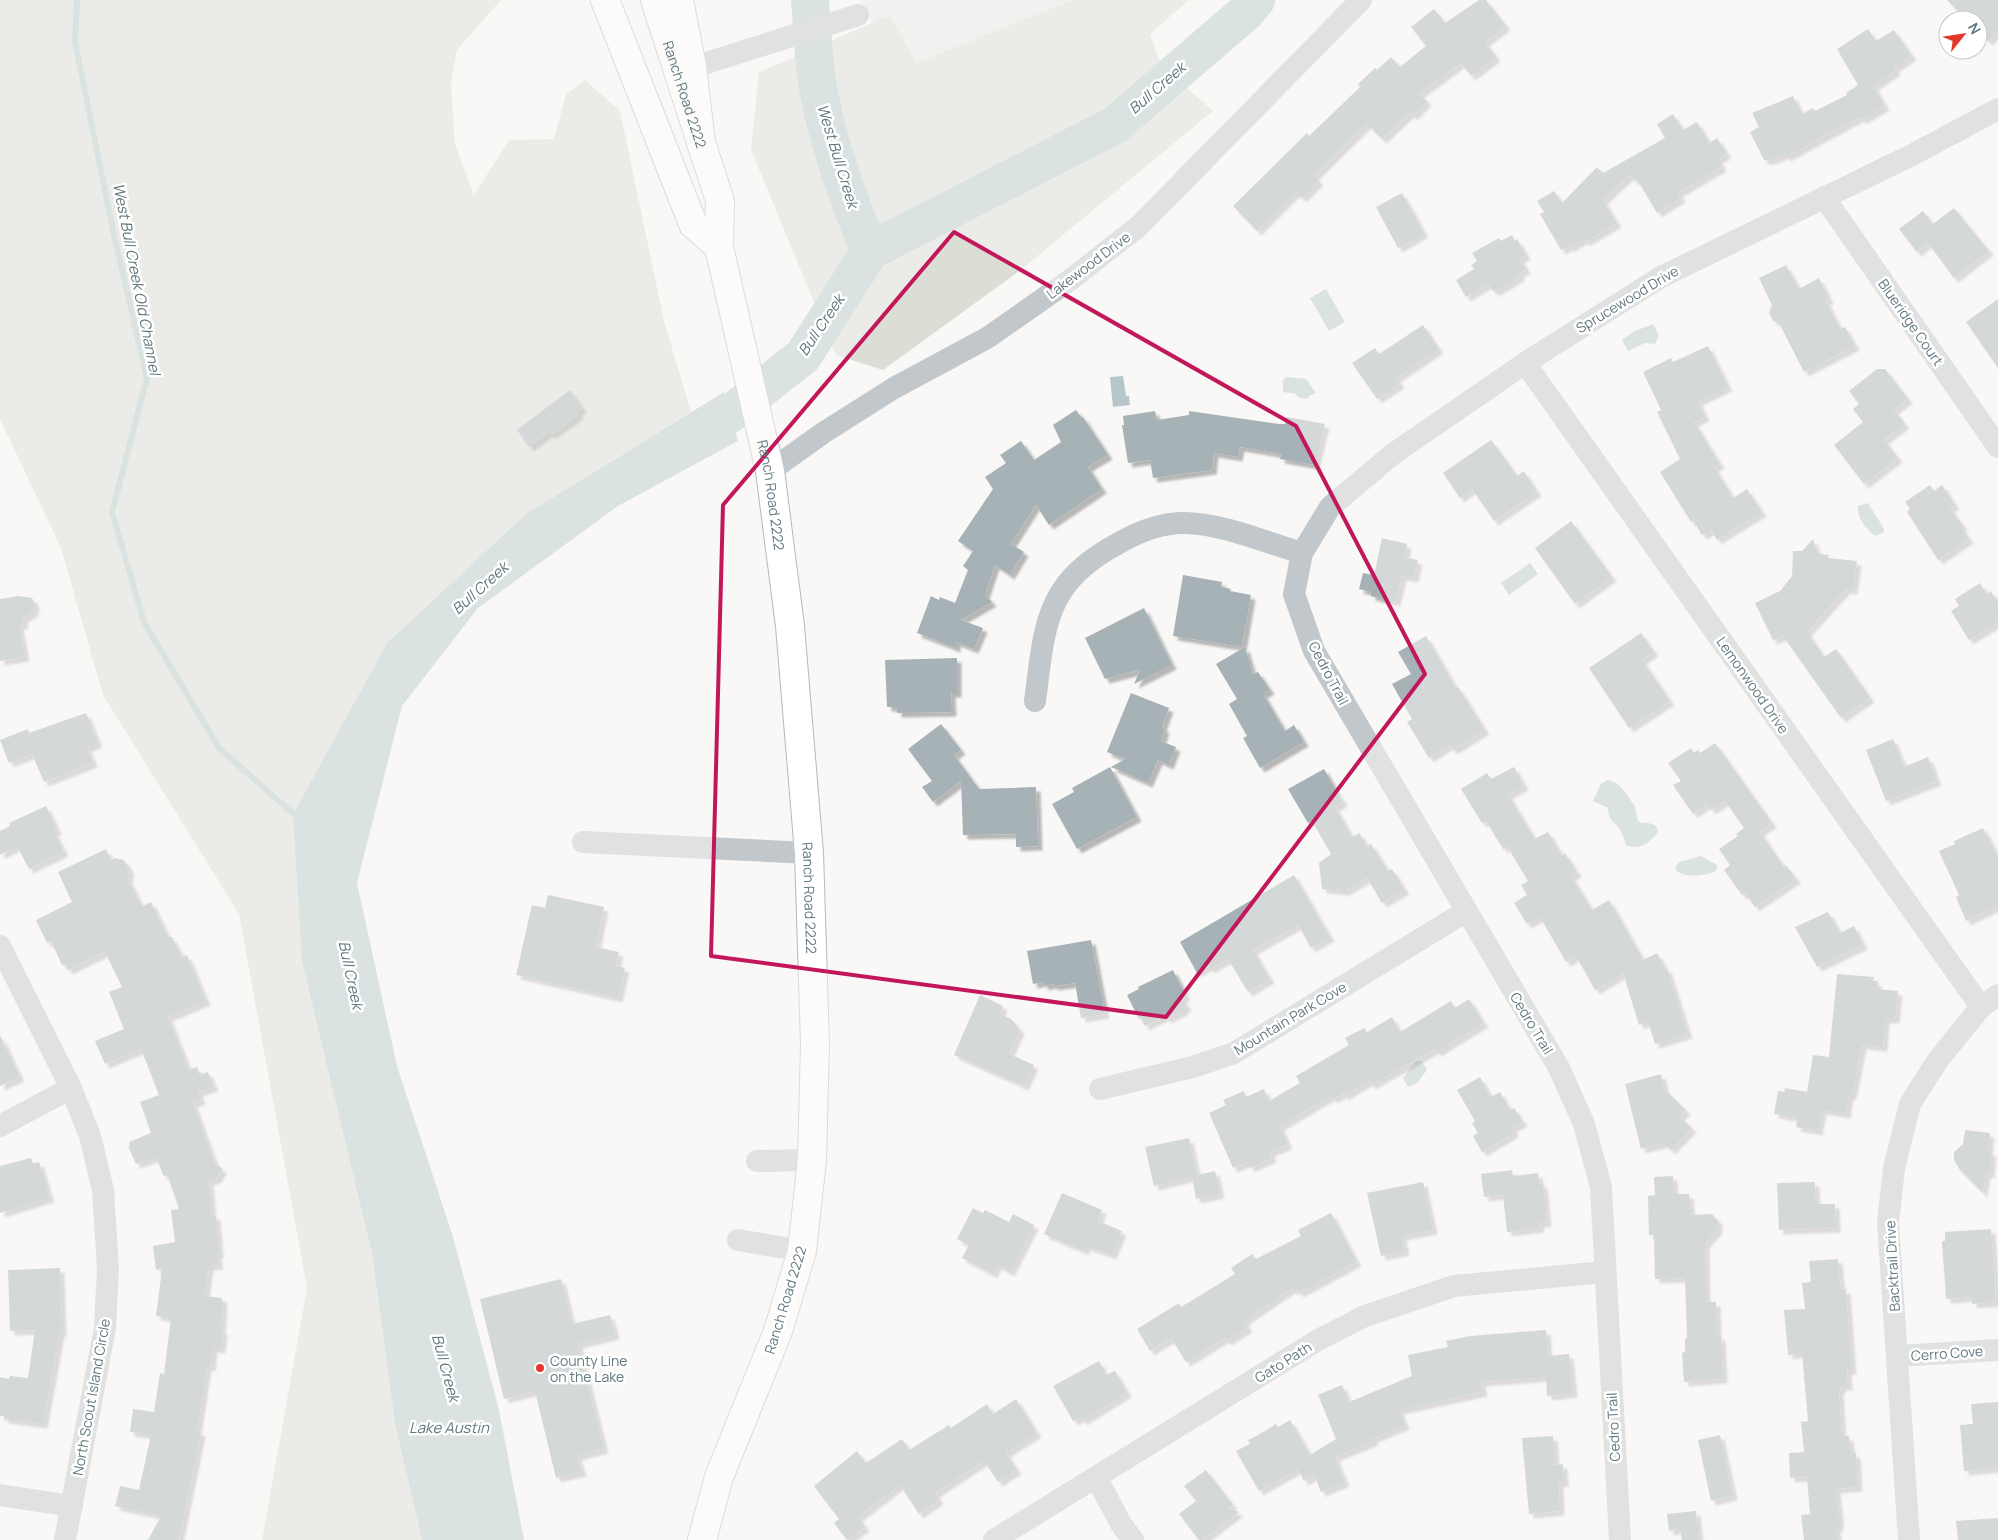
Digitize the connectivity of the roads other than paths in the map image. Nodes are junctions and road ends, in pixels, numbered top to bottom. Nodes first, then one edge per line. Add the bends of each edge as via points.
1 (605, 0) edge
2 (655, 0) edge
3 (679, 0) edge
4 (1361, 0) edge
5 (858, 15) dead end
6 (685, 70) junction
7 (1998, 109) edge
8 (1824, 197) junction
9 (718, 247) junction
10 (1525, 363) junction
11 (1998, 447) edge
12 (770, 471) junction
13 (1302, 553) junction
14 (1035, 701) dead end
15 (583, 842) dead end
16 (808, 853) junction
17 (1465, 912) junction
18 (0, 946) edge
19 (1989, 1001) edge
20 (71, 1088) junction
21 (1100, 1089) dead end
22 (0, 1126) edge
23 (812, 1160) junction
24 (757, 1161) dead end
25 (738, 1240) dead end
26 (802, 1251) junction
27 (1604, 1272) junction
28 (1998, 1350) edge
29 (1897, 1356) junction
30 (1096, 1477) junction
31 (0, 1496) edge
32 (72, 1506) junction
33 (65, 1540) edge
34 (702, 1540) edge
35 (994, 1540) edge
36 (1133, 1540) edge
37 (1620, 1540) edge
38 (1909, 1540) edge

1 - 9 main road via 693,224
2 - 6 main road, Ranch Road 2222
3 - 6 main road
4 - 12 street, Lakewood Drive via 1131,232 987,338 894,388
5 - 6 street
6 - 9 main road, Ranch Road 2222 via 701,143 720,201
7 - 8 street, Sprucewood Drive
8 - 10 street, Sprucewood Drive via 1660,277
8 - 11 street, Blueridge Court
9 - 12 main road, Ranch Road 2222
10 - 13 street, Sprucewood Drive via 1393,454 1330,506
10 - 19 street, Lemonwood Drive
12 - 16 main road, Ranch Road 2222 via 790,626
13 - 14 street via 1217,528 1184,523 1140,532 1093,557 1054,602 1044,633
13 - 17 street, Cedro Trail via 1294,594 1314,651
15 - 16 street
16 - 23 main road, Ranch Road 2222 via 815,1044
17 - 21 street, Mountain Park Cove via 1234,1053 1193,1067
17 - 27 street, Cedro Trail via 1559,1068 1584,1124 1601,1187
18 - 20 street, North Scout Island Circle
19 - 29 street, Backtrail Drive via 1938,1060 1910,1104 1894,1168 1888,1222
20 - 22 street
20 - 32 street, North Scout Island Circle via 90,1136 103,1190 108,1268 105,1328
23 - 24 street
23 - 26 main road, Ranch Road 2222
25 - 26 street
26 - 34 main road, Ranch Road 2222 via 778,1331 719,1477
27 - 30 street, Gato Path via 1454,1286 1366,1316 1318,1340
27 - 37 street, Cedro Trail
28 - 29 street, Cerro Cove
29 - 38 street, Backtrail Drive
30 - 35 street, Gato Path
30 - 36 street
31 - 32 street
32 - 33 street, North Scout Island Circle

